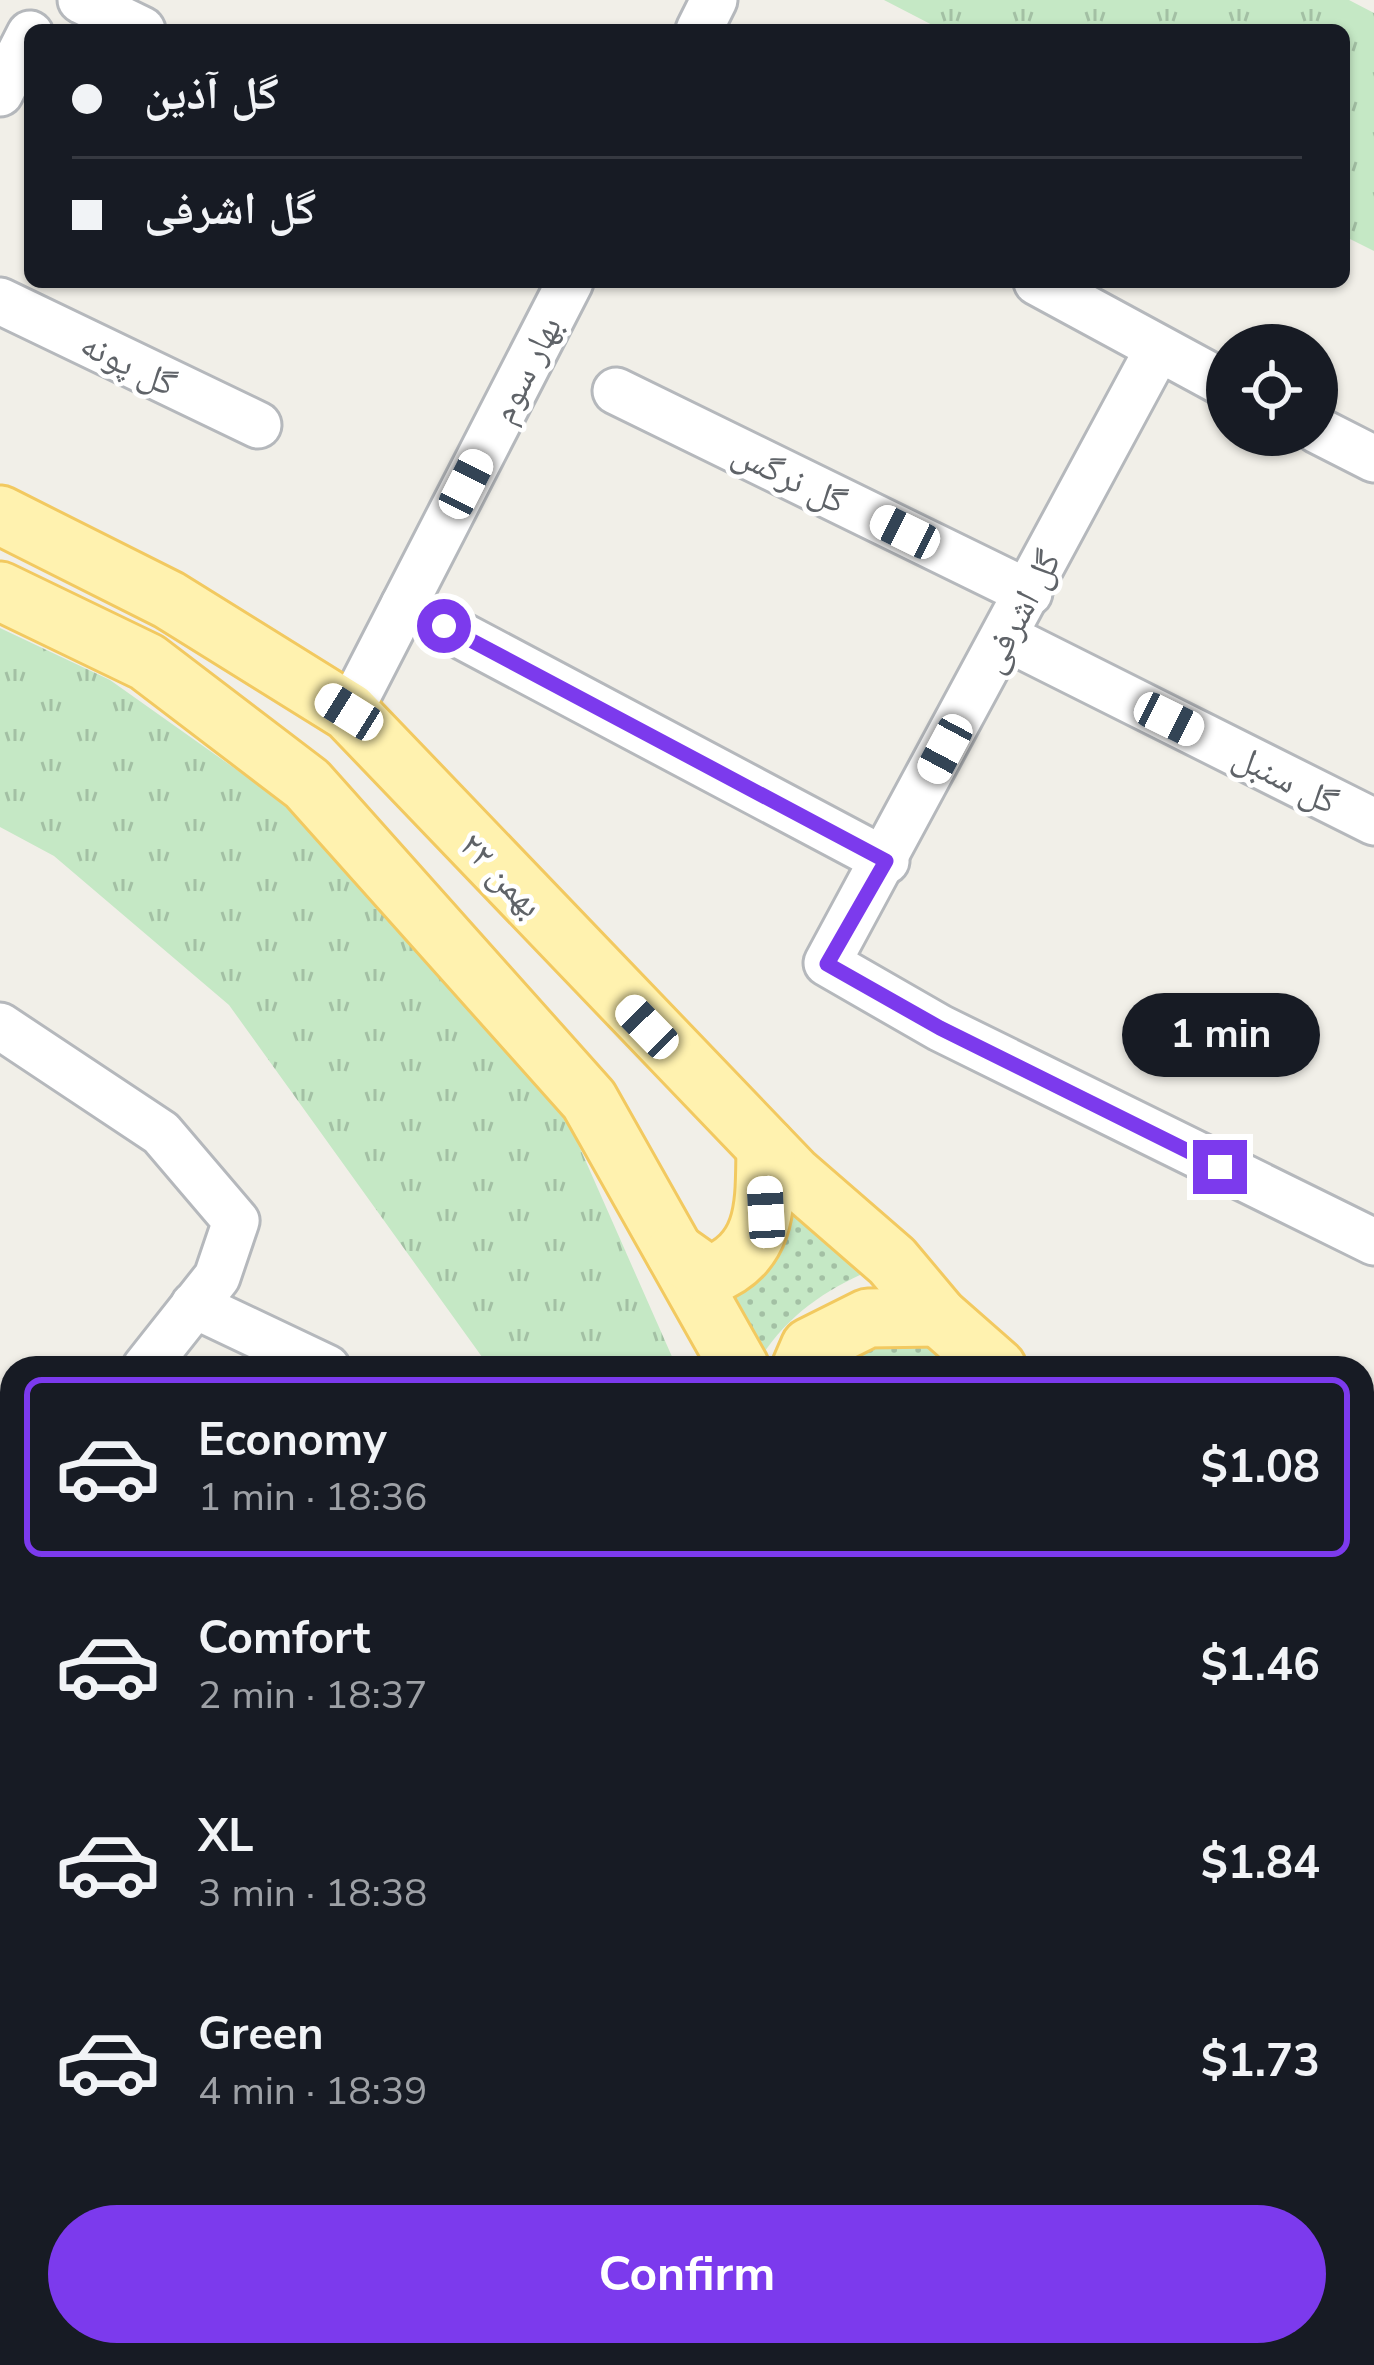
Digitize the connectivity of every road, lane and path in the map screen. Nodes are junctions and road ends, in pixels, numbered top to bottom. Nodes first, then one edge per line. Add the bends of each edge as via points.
1 (81, 0) edge
2 (130, 24) edge
3 (24, 46) edge
4 (0, 93) edge
5 (567, 288) edge
6 (1047, 288) edge
7 (0, 301) edge
8 (1157, 351) junction
9 (1206, 376) edge
10 (616, 391) dead end
11 (258, 425) dead end
12 (1338, 441) edge
13 (1374, 459) edge
14 (0, 515) edge
15 (0, 591) edge
16 (1029, 592) junction
17 (404, 605) junction
18 (1005, 637) junction
19 (349, 712) junction
20 (1374, 822) edge
21 (886, 861) junction
22 (0, 1026) edge
23 (766, 1147) junction
24 (1374, 1242) edge
25 (675, 1252) junction
26 (194, 1306) junction
27 (939, 1317) junction
28 (154, 1356) edge
29 (301, 1356) edge
30 (733, 1356) edge
31 (806, 1356) edge
32 (983, 1356) edge

1 - 2 street
3 - 4 street
5 - 17 street, بهار سوم
6 - 8 street
7 - 11 street, گل پونه
8 - 9 street
8 - 16 street, گل اشرفی
10 - 16 street, گل نرگس
12 - 13 street
14 - 19 main road, ۲۲ بهمن via 169,600
15 - 25 main road via 147,662 307,784 589,1100
16 - 18 street, گل اشرفی
17 - 19 street, بهار سوم
17 - 21 street
18 - 20 street, گل سنبل
18 - 21 street, گل اشرفی
19 - 23 main road, ۲۲ بهمن
21 - 24 street, گل اشرفی via 827,964
22 - 26 street via 161,1133 236,1221 217,1276
23 - 25 main road via 766,1212 754,1245 709,1276
23 - 27 main road, ۲۲ بهمن via 892,1261
25 - 30 main road
26 - 28 street
26 - 29 street
27 - 31 main road via 868,1318
27 - 32 main road, ۲۲ بهمن

